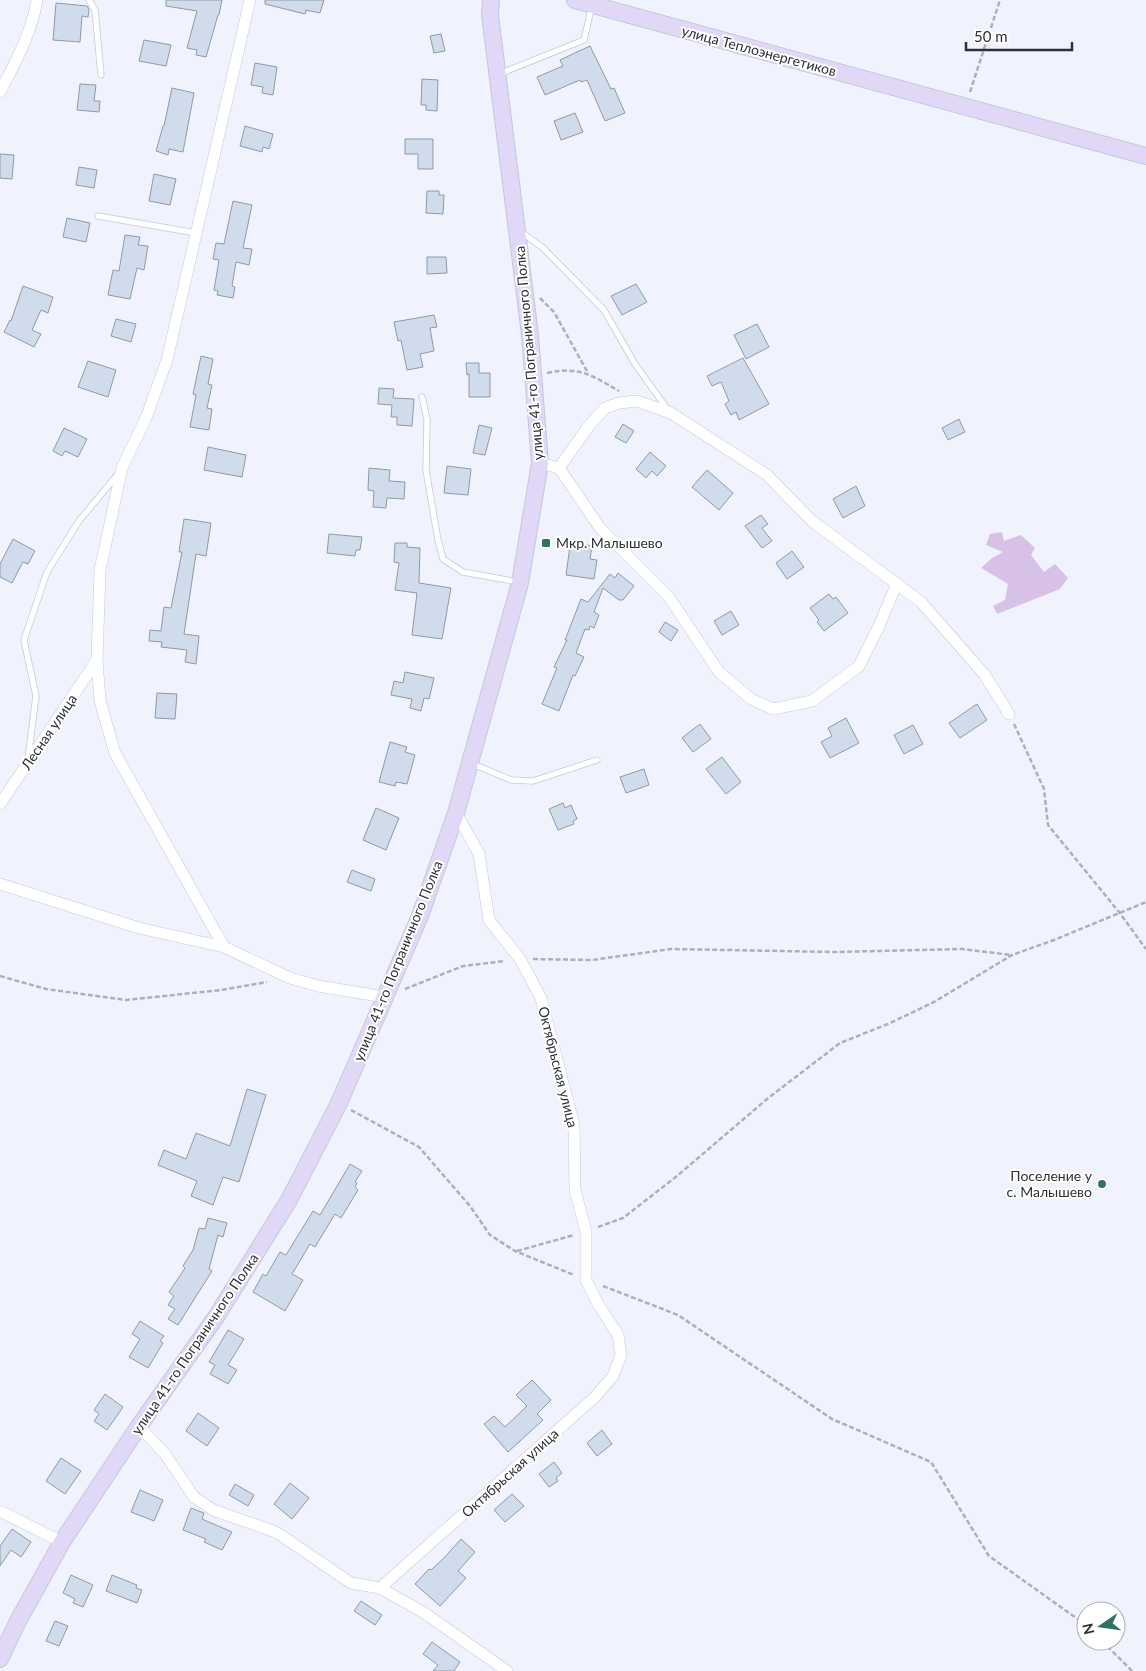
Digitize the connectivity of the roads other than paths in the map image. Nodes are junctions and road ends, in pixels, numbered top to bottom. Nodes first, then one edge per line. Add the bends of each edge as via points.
1 (37, 0) edge
2 (89, 0) edge
3 (250, 0) edge
4 (491, 0) edge
5 (575, 0) edge
6 (592, 4) junction
7 (101, 75) dead end
8 (497, 75) junction
9 (0, 92) edge
10 (1146, 156) edge
11 (98, 216) dead end
12 (517, 229) junction
13 (196, 233) junction
14 (422, 397) dead end
15 (671, 414) junction
16 (540, 463) junction
17 (122, 468) junction
18 (559, 468) junction
19 (520, 583) junction
20 (897, 583) junction
21 (97, 660) junction
22 (1009, 714) road end
23 (597, 760) dead end
24 (471, 763) junction
25 (27, 764) junction
26 (0, 804) edge
27 (456, 813) junction
28 (0, 884) edge
29 (224, 947) junction
30 (385, 997) junction
31 (139, 1426) junction
32 (0, 1510) edge
33 (62, 1542) junction
34 (380, 1588) junction
35 (0, 1659) edge
36 (507, 1671) edge

1 - 9 street via 15,64
2 - 7 lane via 96,10
3 - 13 street
4 - 8 street, улица 41-го Пограничного Полка
5 - 6 street, улица Теплоэнергетиков
6 - 8 lane via 584,40
6 - 10 street, улица Теплоэнергетиков
8 - 12 street, улица 41-го Пограничного Полка
11 - 13 lane
12 - 15 lane via 542,247 604,310 635,364
12 - 16 street, улица 41-го Пограничного Полка via 534,376
13 - 17 street via 167,360 146,418
14 - 19 lane via 427,419 426,470 443,559 463,572
15 - 18 street via 637,401 605,408 588,426
15 - 20 street via 767,475 812,521
16 - 18 street
16 - 19 street, улица 41-го Пограничного Полка
17 - 21 street via 100,570
17 - 25 lane via 79,521 46,572 24,640 36,696
18 - 20 street via 600,528 669,597 719,672 751,699 773,709 812,701 859,666
19 - 24 street, улица 41-го Пограничного Полка
20 - 22 street via 921,602 984,674
21 - 25 street, Лесная улица
21 - 29 street via 100,701 115,752
23 - 24 lane via 533,781 512,780
24 - 27 street, улица 41-го Пограничного Полка
25 - 26 street, Лесная улица
27 - 30 street, улица 41-го Пограничного Полка via 420,916
27 - 34 street, Октябрьская улица via 479,854 489,920 520,959 541,998 574,1125 575,1190 586,1232 586,1280 618,1335 620,1355 613,1376 596,1397
28 - 29 street via 139,928
29 - 30 street via 290,978
30 - 31 street, улица 41-го Пограничного Полка via 339,1103 290,1200 216,1317
31 - 33 street, улица 41-го Пограничного Полка
31 - 34 street via 165,1454 194,1497 213,1510 276,1532 351,1583
32 - 33 street
33 - 35 street, улица 41-го Пограничного Полка
34 - 36 street via 423,1612

